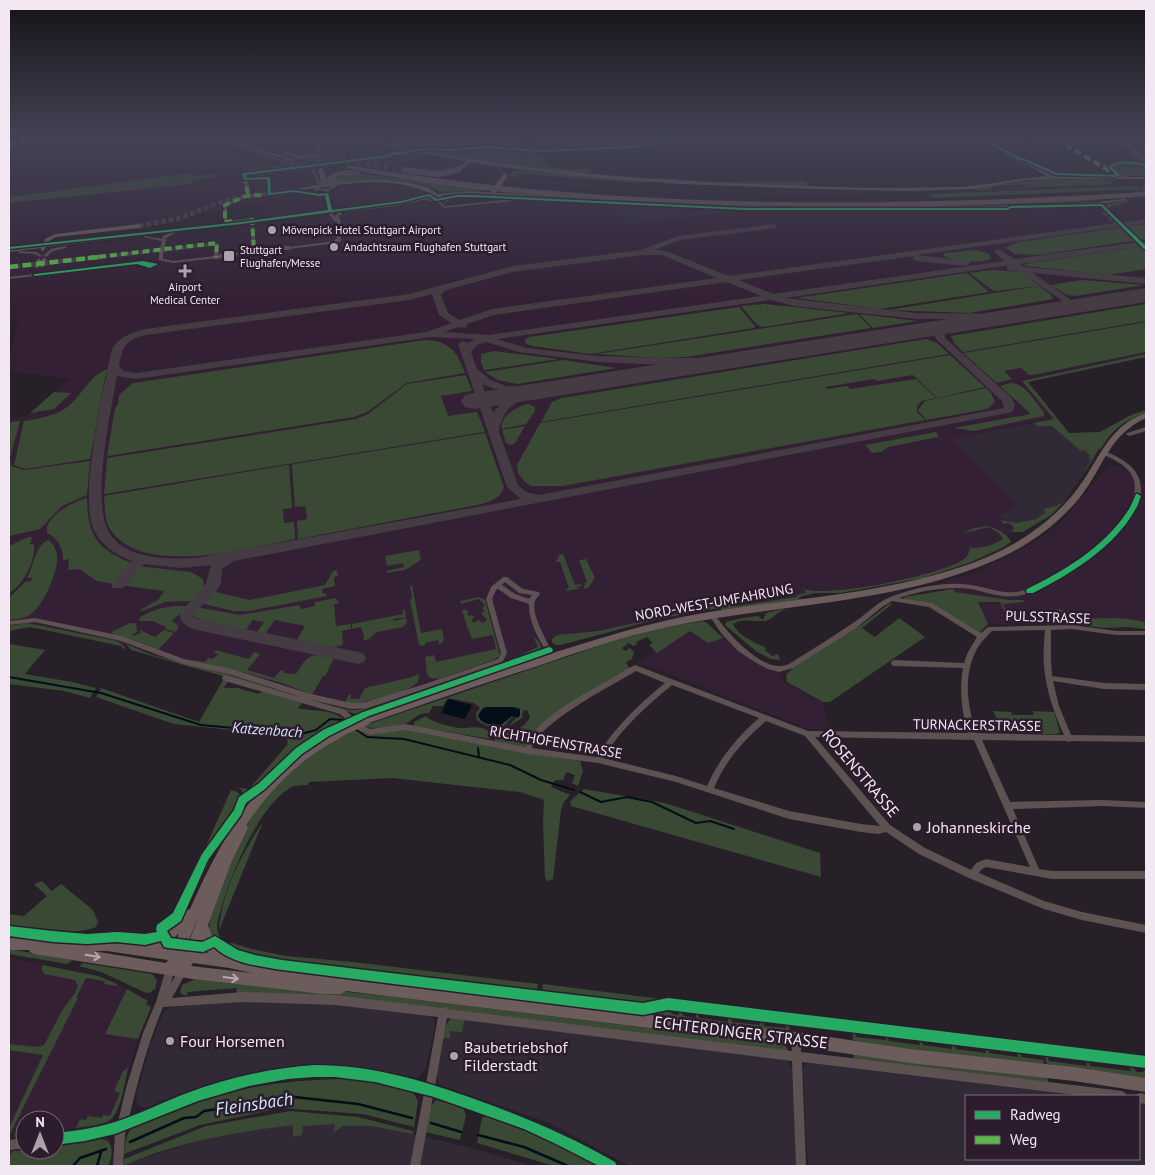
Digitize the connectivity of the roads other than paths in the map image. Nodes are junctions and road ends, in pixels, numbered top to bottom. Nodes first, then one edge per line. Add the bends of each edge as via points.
1 (426, 191) edge
2 (329, 192) edge
3 (428, 192) edge
4 (431, 192) edge
5 (482, 192) edge
6 (501, 192) edge
7 (518, 192) edge
8 (544, 192) edge
9 (1146, 193) edge
10 (248, 194) joint
11 (262, 194) dead end
12 (450, 194) junction
13 (439, 197) junction
14 (426, 199) junction
15 (513, 200) dead end
16 (1122, 200) tunnel mouth
17 (1095, 204) junction
18 (450, 206) junction
19 (963, 207) junction
20 (330, 213) junction
21 (340, 213) junction
22 (252, 219) dead end
23 (336, 225) junction
24 (253, 230) dead end
25 (188, 231) junction
26 (175, 232) junction
27 (182, 234) junction
28 (53, 236) junction
29 (164, 240) junction
30 (216, 244) dead end
31 (21, 250) junction
32 (254, 251) dead end
33 (9, 252) edge
34 (43, 256) junction
35 (216, 257) dead end
36 (138, 262) junction
37 (38, 274) junction
38 (9, 278) edge
39 (1146, 415) edge
40 (1146, 429) edge
41 (1129, 434) dead end
42 (1103, 456) junction
43 (1137, 477) junction
44 (1146, 479) edge
45 (497, 585) junction
46 (890, 599) junction
47 (530, 602) junction
48 (712, 615) junction
49 (9, 623) edge
50 (1048, 628) junction
51 (1146, 633) edge
52 (982, 637) junction
53 (552, 657) junction
54 (894, 663) dead end
55 (967, 666) junction
56 (226, 678) dead end
57 (1049, 678) junction
58 (671, 682) junction
59 (1146, 687) edge
60 (765, 717) junction
61 (808, 734) junction
62 (975, 737) junction
63 (1069, 739) junction
64 (1146, 739) edge
65 (528, 751) junction
66 (598, 760) junction
67 (709, 790) junction
68 (260, 797) junction
69 (1146, 805) edge
70 (1008, 806) junction
71 (887, 828) junction
72 (1037, 873) junction
73 (972, 875) junction
74 (1146, 875) edge
75 (197, 905) junction
76 (202, 925) junction
77 (1146, 929) edge
78 (10, 943) edge
79 (142, 950) junction
80 (176, 955) junction
81 (190, 956) junction
82 (229, 962) junction
83 (176, 970) junction
84 (359, 988) junction
85 (161, 1002) junction
86 (444, 1012) junction
87 (796, 1039) junction
88 (797, 1056) junction
89 (1074, 1074) junction
90 (1146, 1085) edge
91 (428, 1089) junction
92 (1079, 1091) junction
93 (1113, 1095) edge
94 (121, 1126) junction
95 (65, 1137) edge
96 (118, 1166) edge
97 (414, 1166) edge
98 (611, 1166) edge
99 (801, 1166) edge

1 - 14 main road
2 - 20 street
3 - 13 main road
4 - 13 main road
5 - 12 main road
6 - 19 main road via 570,200 753,208
7 - 9 highway via 790,201
8 - 9 highway via 730,203 934,203
10 - 11 street
10 - 22 street via 225,205 225,222
12 - 13 main road
12 - 13 main road
13 - 14 main road
13 - 14 street
13 - 18 street
13 - 18 street via 444,206
14 - 20 main road
14 - 21 main road via 400,206
15 - 18 street
16 - 17 main road
17 - 19 main road
17 - 19 main road
20 - 21 main road
20 - 23 street
20 - 25 main road
20 - 27 main road
21 - 23 street
23 - 29 street, bridge via 339,240 335,242 176,261 161,257
24 - 32 street
25 - 26 main road
25 - 27 main road
26 - 29 street
26 - 34 main road
27 - 29 main road
28 - 31 main road
28 - 34 main road via 46,241
28 - 34 main road via 139,226 62,236 53,239
29 - 34 main road via 145,237 65,247
30 - 35 street
31 - 33 main road
31 - 34 main road
34 - 37 street
36 - 36 street via 150,267 156,265 153,263
36 - 37 street
37 - 38 street
39 - 42 main road, NORD-WEST-UMFAHRUNG via 1120,429
40 - 41 street
42 - 43 street via 1123,463
42 - 48 main road, NORD-WEST-UMFAHRUNG via 1078,494 1048,524 1016,546 977,564 938,578 889,589
43 - 44 street
43 - 46 street via 1137,500 1117,529 1080,562 1039,587 1024,593 1008,594 946,587
45 - 47 street
45 - 47 street via 505,579 520,592 537,594
45 - 49 street via 489,599 504,653 502,659 426,687 355,706 307,696 232,672 177,659 122,639 35,620
46 - 48 street via 791,666 781,669 746,653 719,628
46 - 52 street via 930,605
47 - 53 street via 536,624
48 - 53 main road, NORD-WEST-UMFAHRUNG via 635,630
50 - 51 street, PULSSTRASSE
50 - 52 street, PULSSTRASSE via 993,628
50 - 57 street
52 - 55 street
53 - 68 main road, NORD-WEST-UMFAHRUNG, bridge via 348,728 298,759
54 - 55 street
55 - 62 street via 964,696
56 - 65 street, RICHTHOFENSTRASSE via 342,712 370,732 406,727
57 - 59 street via 1104,686
57 - 63 street
58 - 60 street, ROSENSTRASSE
58 - 65 street, ROSENSTRASSE via 635,668 578,702 537,732
58 - 66 street via 624,724
60 - 61 street, ROSENSTRASSE
60 - 67 street via 728,753
61 - 62 street, TURNACKERSTRASSE
61 - 71 street, ROSENSTRASSE
62 - 63 street, TURNACKERSTRASSE
62 - 70 street
63 - 64 street, TURNACKERSTRASSE
65 - 66 street, RICHTHOFENSTRASSE
66 - 67 street, RICHTHOFENSTRASSE
67 - 71 street, RICHTHOFENSTRASSE via 807,819 873,830
68 - 75 main road, NORD-WEST-UMFAHRUNG via 229,840
68 - 76 main road, NORD-WEST-UMFAHRUNG via 227,858
69 - 70 street
70 - 72 street
71 - 73 street, ROSENSTRASSE via 911,845
72 - 73 street via 986,863
72 - 74 street
73 - 77 street, ROSENSTRASSE via 1062,910
75 - 79 main road via 169,936
75 - 80 main road, NORD-WEST-UMFAHRUNG
76 - 81 main road, NORD-WEST-UMFAHRUNG
76 - 82 main road via 214,952
78 - 79 main road, ECHTERDINGER STRASSE via 83,944
78 -> 83 main road, ECHTERDINGER STRASSE
79 - 80 main road, ECHTERDINGER STRASSE
80 - 81 main road, ECHTERDINGER STRASSE
80 - 83 main road, NORD-WEST-UMFAHRUNG
81 - 82 main road, ECHTERDINGER STRASSE
81 - 83 main road, NORD-WEST-UMFAHRUNG
82 - 84 main road, ECHTERDINGER STRASSE
83 -> 84 main road, ECHTERDINGER STRASSE via 323,988
83 - 85 street via 170,993
84 - 87 main road, ECHTERDINGER STRASSE
85 - 86 street, ECHTERDINGER STRASSE via 243,997 294,998
85 - 94 street via 143,1046
86 - 88 street, ECHTERDINGER STRASSE
86 - 91 street
87 - 88 street
87 - 89 main road, ECHTERDINGER STRASSE via 910,1056
88 - 92 street, ECHTERDINGER STRASSE
88 - 99 street
89 - 90 main road, ECHTERDINGER STRASSE
89 - 92 street
91 - 94 street via 362,1073 315,1071 284,1074 209,1091
91 - 97 street
91 - 98 street via 528,1124
92 - 93 street, ECHTERDINGER STRASSE
94 - 95 street
94 - 96 street

